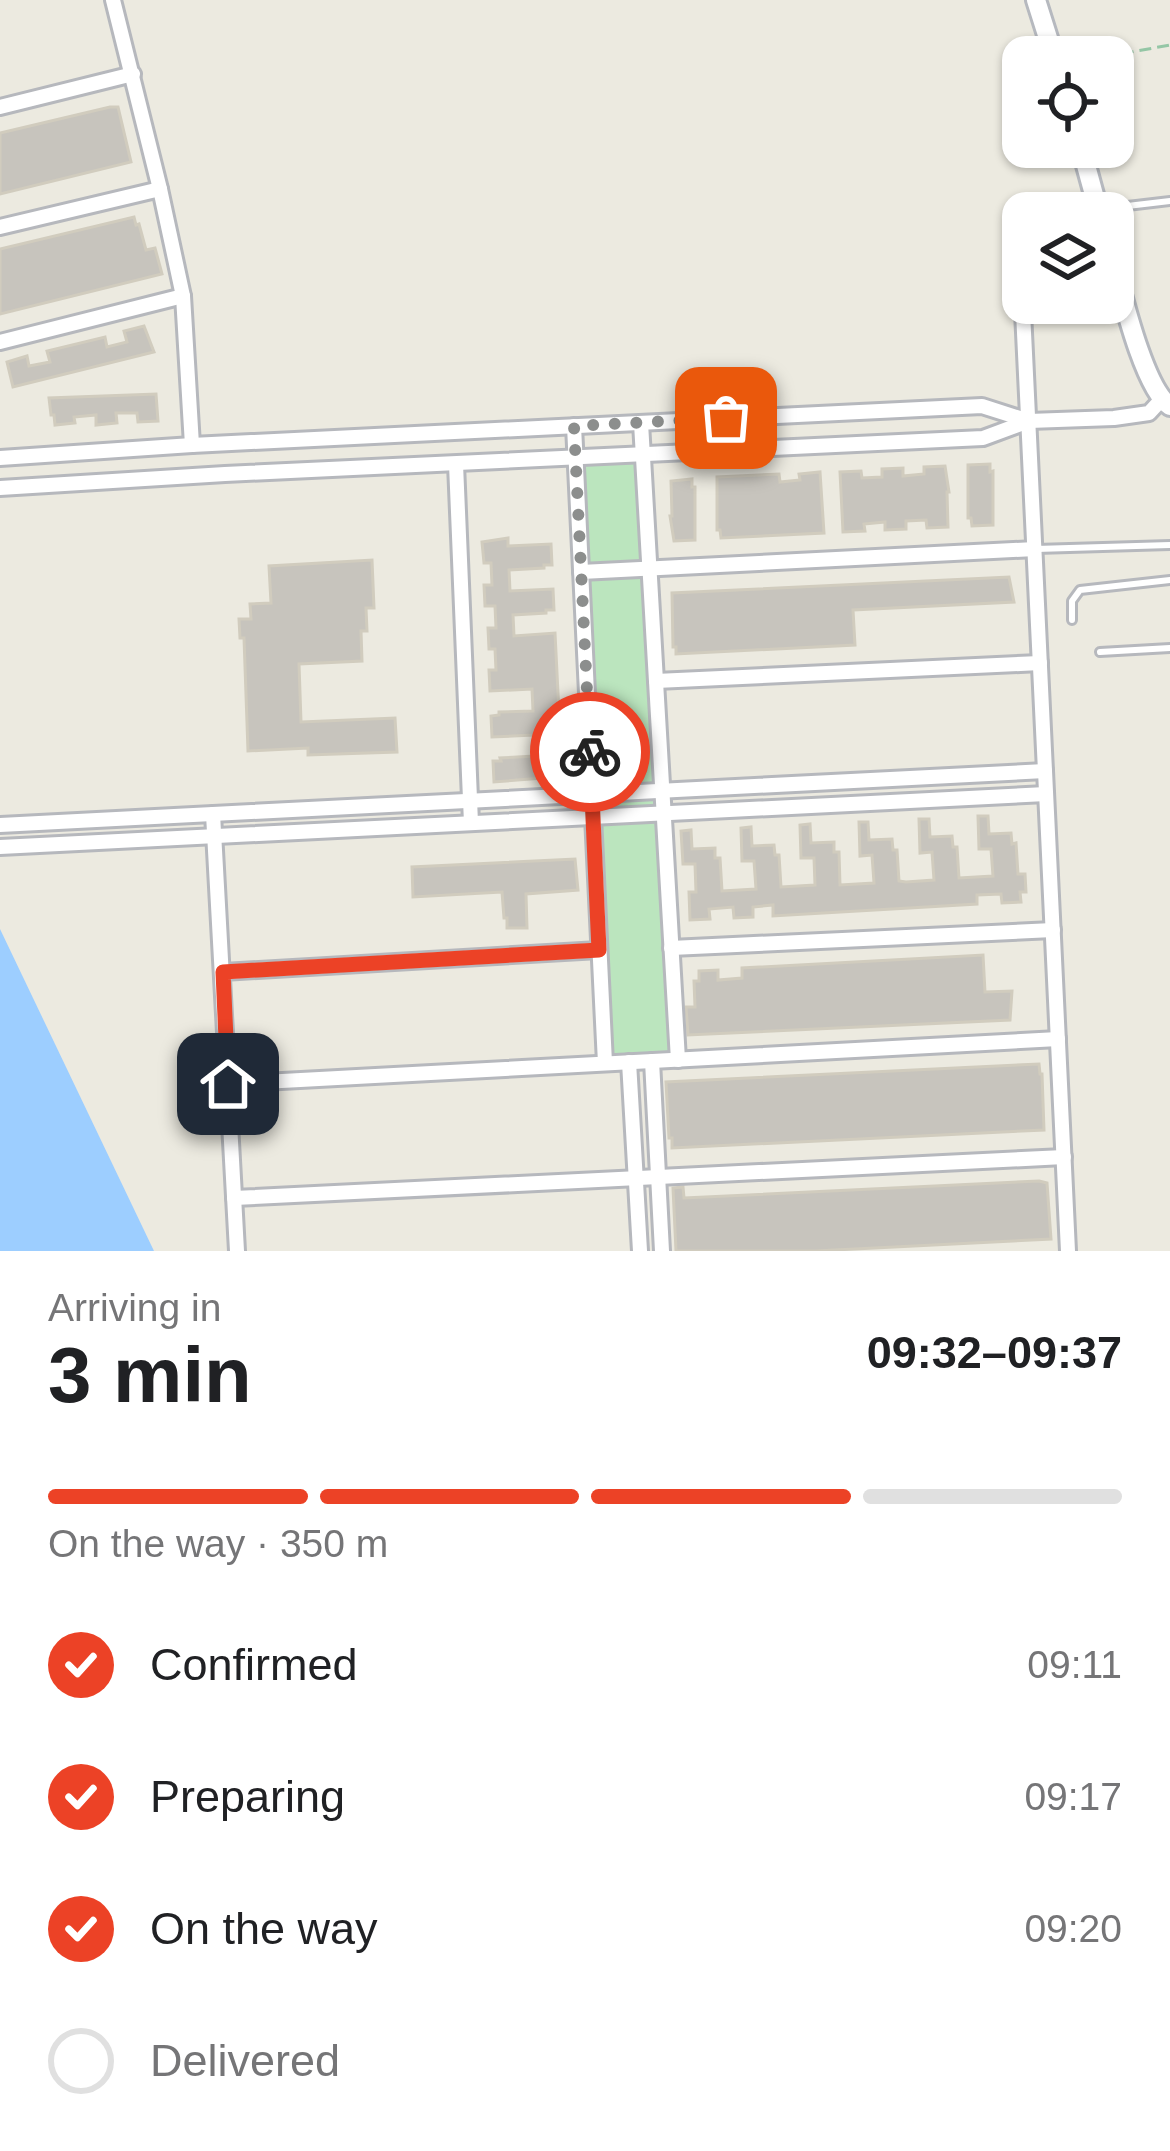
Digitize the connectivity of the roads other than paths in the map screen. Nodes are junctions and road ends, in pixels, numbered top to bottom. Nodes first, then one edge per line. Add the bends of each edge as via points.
1 (113, 0) edge
2 (1036, 0) edge
3 (1047, 36) edge
4 (133, 74) junction
5 (0, 107) edge
6 (160, 189) junction
7 (1170, 201) edge
8 (1134, 206) edge
9 (0, 227) edge
10 (183, 296) junction
11 (1024, 324) edge
12 (1131, 324) edge
13 (0, 342) edge
14 (1165, 403) edge
15 (1029, 421) junction
16 (641, 423) junction
17 (574, 426) junction
18 (222, 443) junction
19 (192, 445) junction
20 (643, 453) junction
21 (576, 457) junction
22 (0, 458) edge
23 (456, 464) junction
24 (225, 474) junction
25 (0, 488) edge
26 (1170, 545) edge
27 (1035, 549) junction
28 (650, 568) junction
29 (581, 572) junction
30 (1170, 580) edge
31 (1072, 620) dead end
32 (1170, 648) edge
33 (1100, 652) dead end
34 (1040, 663) junction
35 (656, 681) junction
36 (1046, 772) junction
37 (662, 791) junction
38 (1046, 794) junction
39 (592, 795) junction
40 (470, 801) junction
41 (664, 813) junction
42 (213, 814) junction
43 (593, 817) junction
44 (471, 823) junction
45 (0, 825) edge
46 (214, 836) junction
47 (0, 847) edge
48 (1053, 930) junction
49 (671, 948) junction
50 (599, 950) junction
51 (223, 972) junction
52 (1058, 1039) junction
53 (678, 1060) junction
54 (652, 1061) junction
55 (629, 1062) junction
56 (604, 1064) junction
57 (228, 1084) junction
58 (1064, 1156) junction
59 (658, 1177) junction
60 (636, 1178) junction
61 (234, 1198) junction
62 (237, 1251) edge
63 (640, 1251) edge
64 (662, 1251) edge
65 (1068, 1251) edge

1 - 4 street
2 - 3 street
4 - 5 street
4 - 6 street
6 - 9 street
6 - 10 street
7 - 8 lane
10 - 13 street
10 - 19 street
11 - 15 street
12 - 14 street
14 - 15 street via 1114,418
15 - 16 street via 982,406
15 - 20 street via 983,438
15 - 27 street
16 - 17 street
16 - 20 street
17 - 18 street
17 - 21 street
18 - 19 street
18 - 24 street
19 - 22 street
20 - 21 street
20 - 28 street
21 - 23 street
21 - 29 street
23 - 24 street
23 - 40 street
24 - 25 street
26 - 27 lane
27 - 28 street
27 - 34 street
28 - 29 street
28 - 35 street
29 - 39 street
30 - 31 lane via 1080,590
32 - 33 lane
34 - 35 street
34 - 36 street
35 - 37 street
36 - 37 street
36 - 38 street
37 - 39 street
37 - 41 street
38 - 41 street
38 - 48 street
39 - 40 street
39 - 43 street
40 - 42 street
40 - 44 street
41 - 43 street
41 - 49 street
42 - 45 street
42 - 46 street
43 - 44 street
43 - 50 street
44 - 46 street
46 - 47 street
46 - 51 street
48 - 49 street
48 - 52 street
49 - 53 street
50 - 51 street
50 - 56 street
51 - 57 street
52 - 53 street
52 - 58 street
53 - 54 street
54 - 55 street
54 - 59 street
55 - 56 street
55 - 60 street
56 - 57 street
57 - 61 street
58 - 59 street
58 - 65 street
59 - 60 street
59 - 64 street
60 - 61 street
60 - 63 street
61 - 62 street

